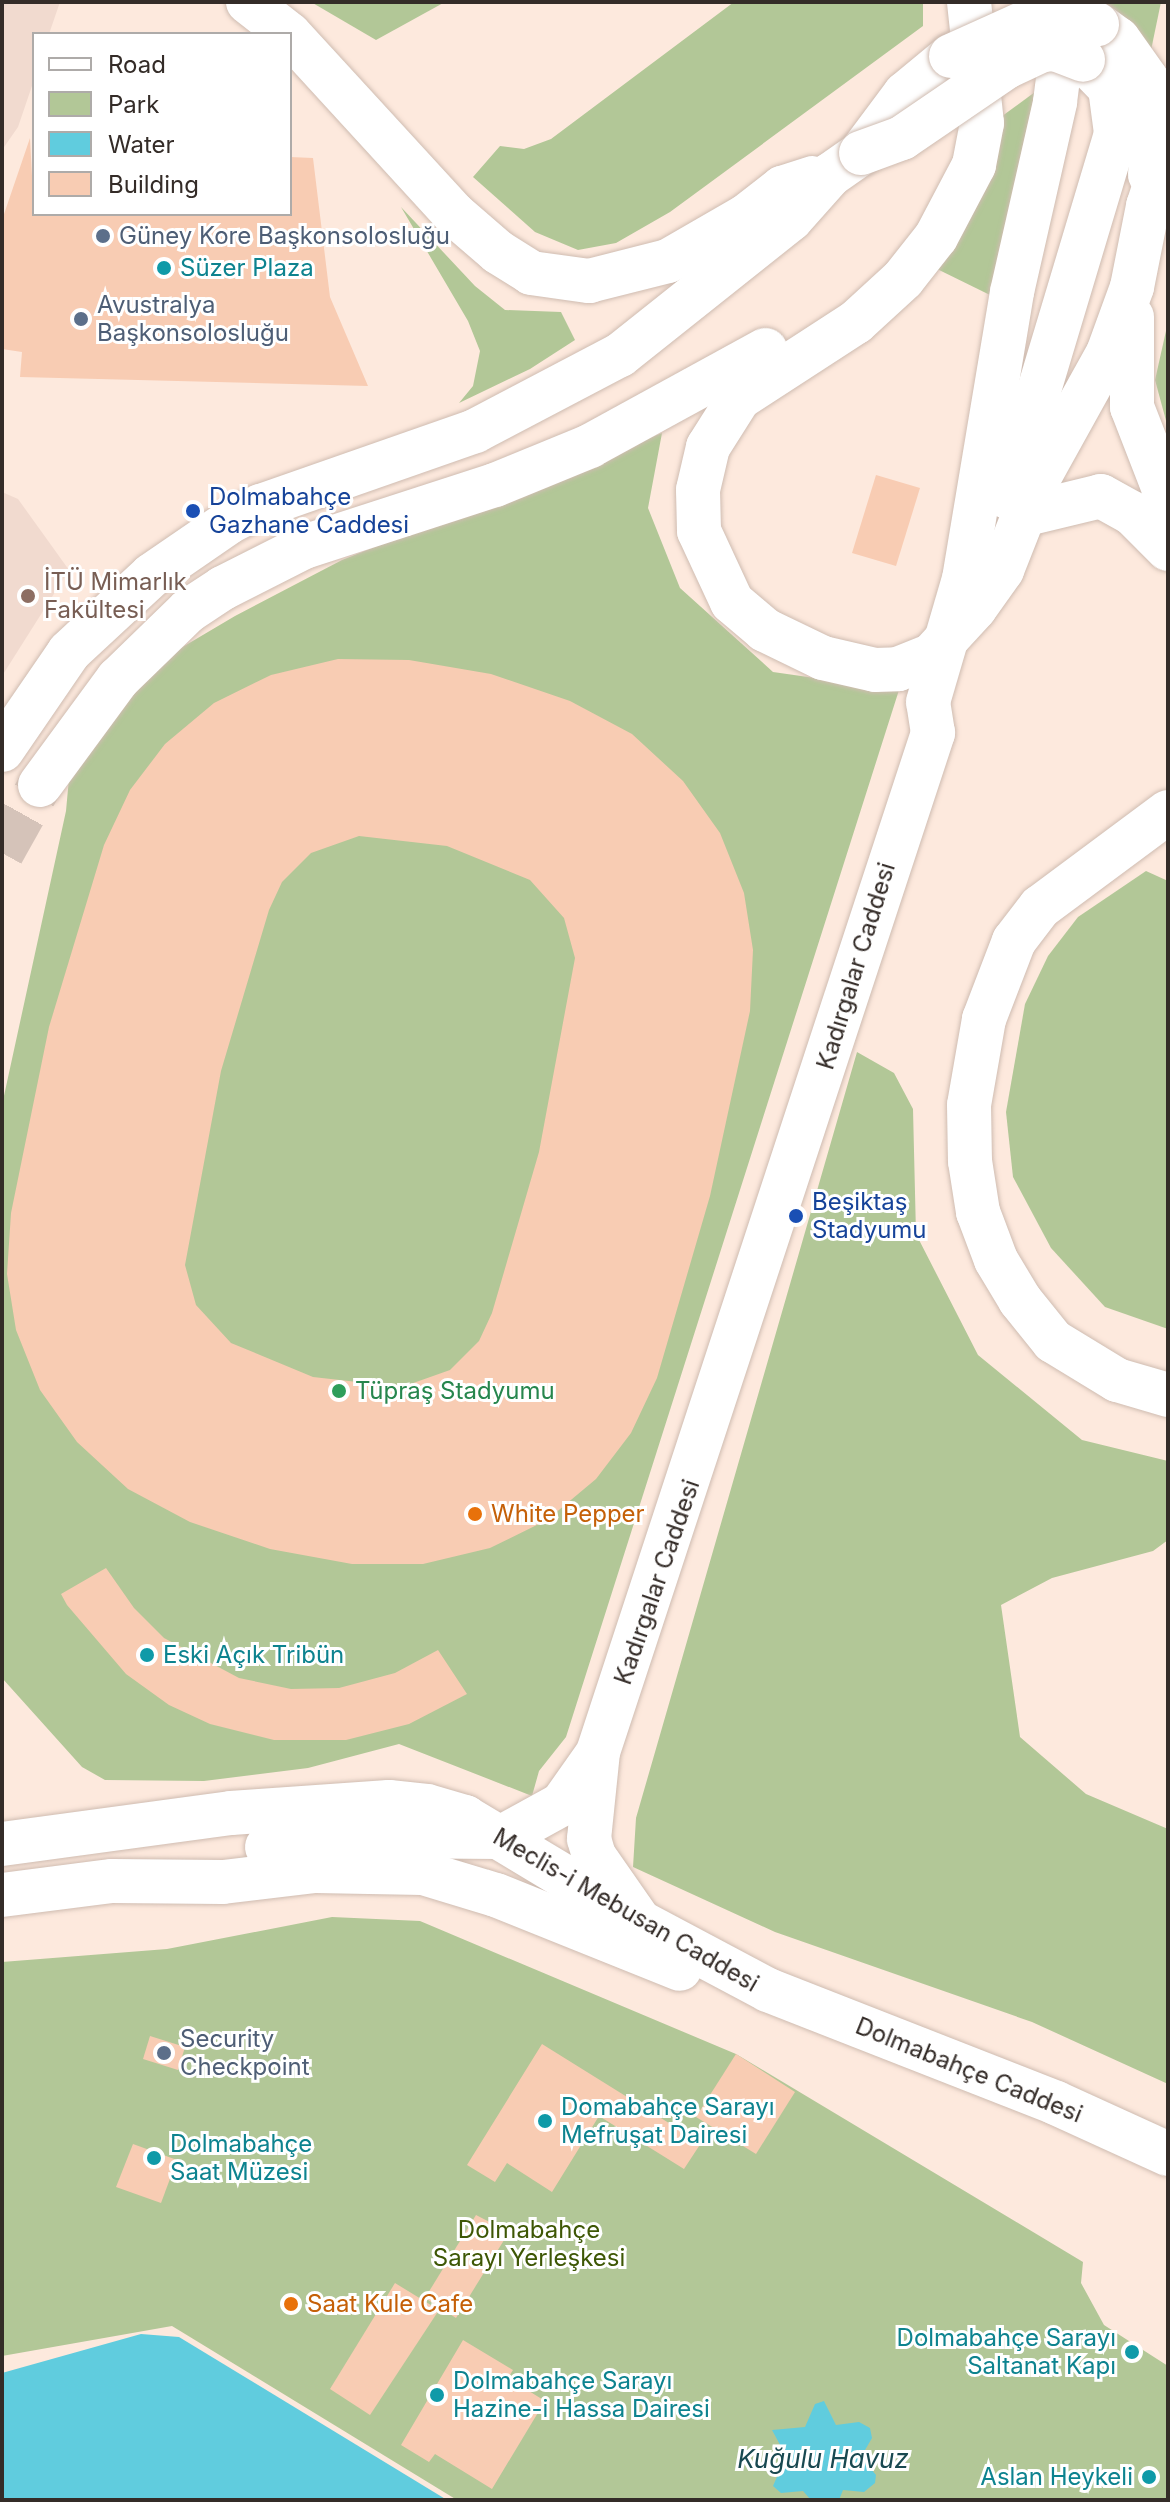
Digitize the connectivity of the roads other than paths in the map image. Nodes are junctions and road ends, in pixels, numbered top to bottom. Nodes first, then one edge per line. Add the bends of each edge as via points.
1 (248, 2) edge
2 (968, 2) edge
3 (1027, 2) edge
4 (1082, 29) edge
5 (287, 32) edge
6 (292, 36) edge
7 (951, 56) junction
8 (1168, 145) edge
9 (846, 164) junction
10 (1148, 206) junction
11 (1132, 287) junction
12 (1134, 419) junction
13 (1101, 496) junction
14 (1168, 500) edge
15 (1023, 515) junction
16 (1168, 549) edge
17 (985, 593) junction
18 (945, 640) junction
19 (2, 750) edge
20 (40, 785) tunnel mouth
21 (1168, 812) edge
22 (1168, 835) edge
23 (1168, 1368) edge
24 (1168, 1395) edge
25 (598, 1752) junction
26 (502, 1837) junction
27 (2, 1844) edge
28 (112, 1881) junction
29 (2, 1895) edge
30 (640, 1922) junction
31 (768, 1990) junction
32 (1168, 2154) edge

1 - 5 main road
2 - 18 main road via 982,123 974,165 936,237 903,279 856,322 739,398 708,447 698,490 699,531 732,602 791,647 875,670 915,665
2 - 20 main road via 971,75 963,127 939,188 902,244 865,284 786,338 590,446 495,485 304,547 223,588 188,611 118,679 67,741
3 - 7 main road, bridge
4 - 7 main road, bridge via 1061,16 1033,19
4 - 9 main road, bridge via 1055,49 1006,67 902,138
4 - 10 main road via 1135,59 1155,105
4 - 17 main road via 1110,88 1116,133 994,541
4 - 18 main road via 1067,32 1012,292 964,579
6 - 9 main road via 454,214 498,252 531,273 557,280 617,277 668,261 746,216 782,188
7 - 9 main road via 905,94
8 - 10 main road
9 - 19 main road via 731,271 620,355 475,431 261,506 152,575 69,652
10 - 11 main road, Kadırgalar Caddesi
11 - 12 main road
11 - 15 main road, Kadırgalar Caddesi via 1108,353
12 - 13 main road via 1122,474
12 - 14 main road
13 - 15 main road
13 - 16 main road via 1132,513
15 - 17 main road, Kadırgalar Caddesi via 1002,570
17 - 18 main road, Kadırgalar Caddesi
18 - 25 main road, Kadırgalar Caddesi via 928,702 933,733
21 - 24 main road via 1040,907 1014,941 984,1019 969,1105 978,1212 996,1260 1020,1300 1053,1341 1117,1380
22 - 23 main road via 1052,923 1031,950 1011,988 998,1034 989,1137 996,1198 1011,1244 1036,1286 1074,1325
25 - 26 main road, Kadırgalar Caddesi via 562,1804
25 - 30 main road, Kadırgalar Caddesi via 589,1839 594,1856
26 - 27 main road, Meclis-i Mebusan Caddesi via 465,1817 389,1802 231,1813
26 - 28 main road via 363,1836 302,1842 199,1855
26 - 30 main road, Meclis-i Mebusan Caddesi
28 - 29 main road, Meclis-i Mebusan Caddesi
28 - 31 main road, Meclis-i Mebusan Caddesi via 223,1882 315,1871 423,1873 496,1895 666,1965
30 - 31 main road, Meclis-i Mebusan Caddesi
31 - 32 main road, Dolmabahçe Caddesi via 1056,2103

